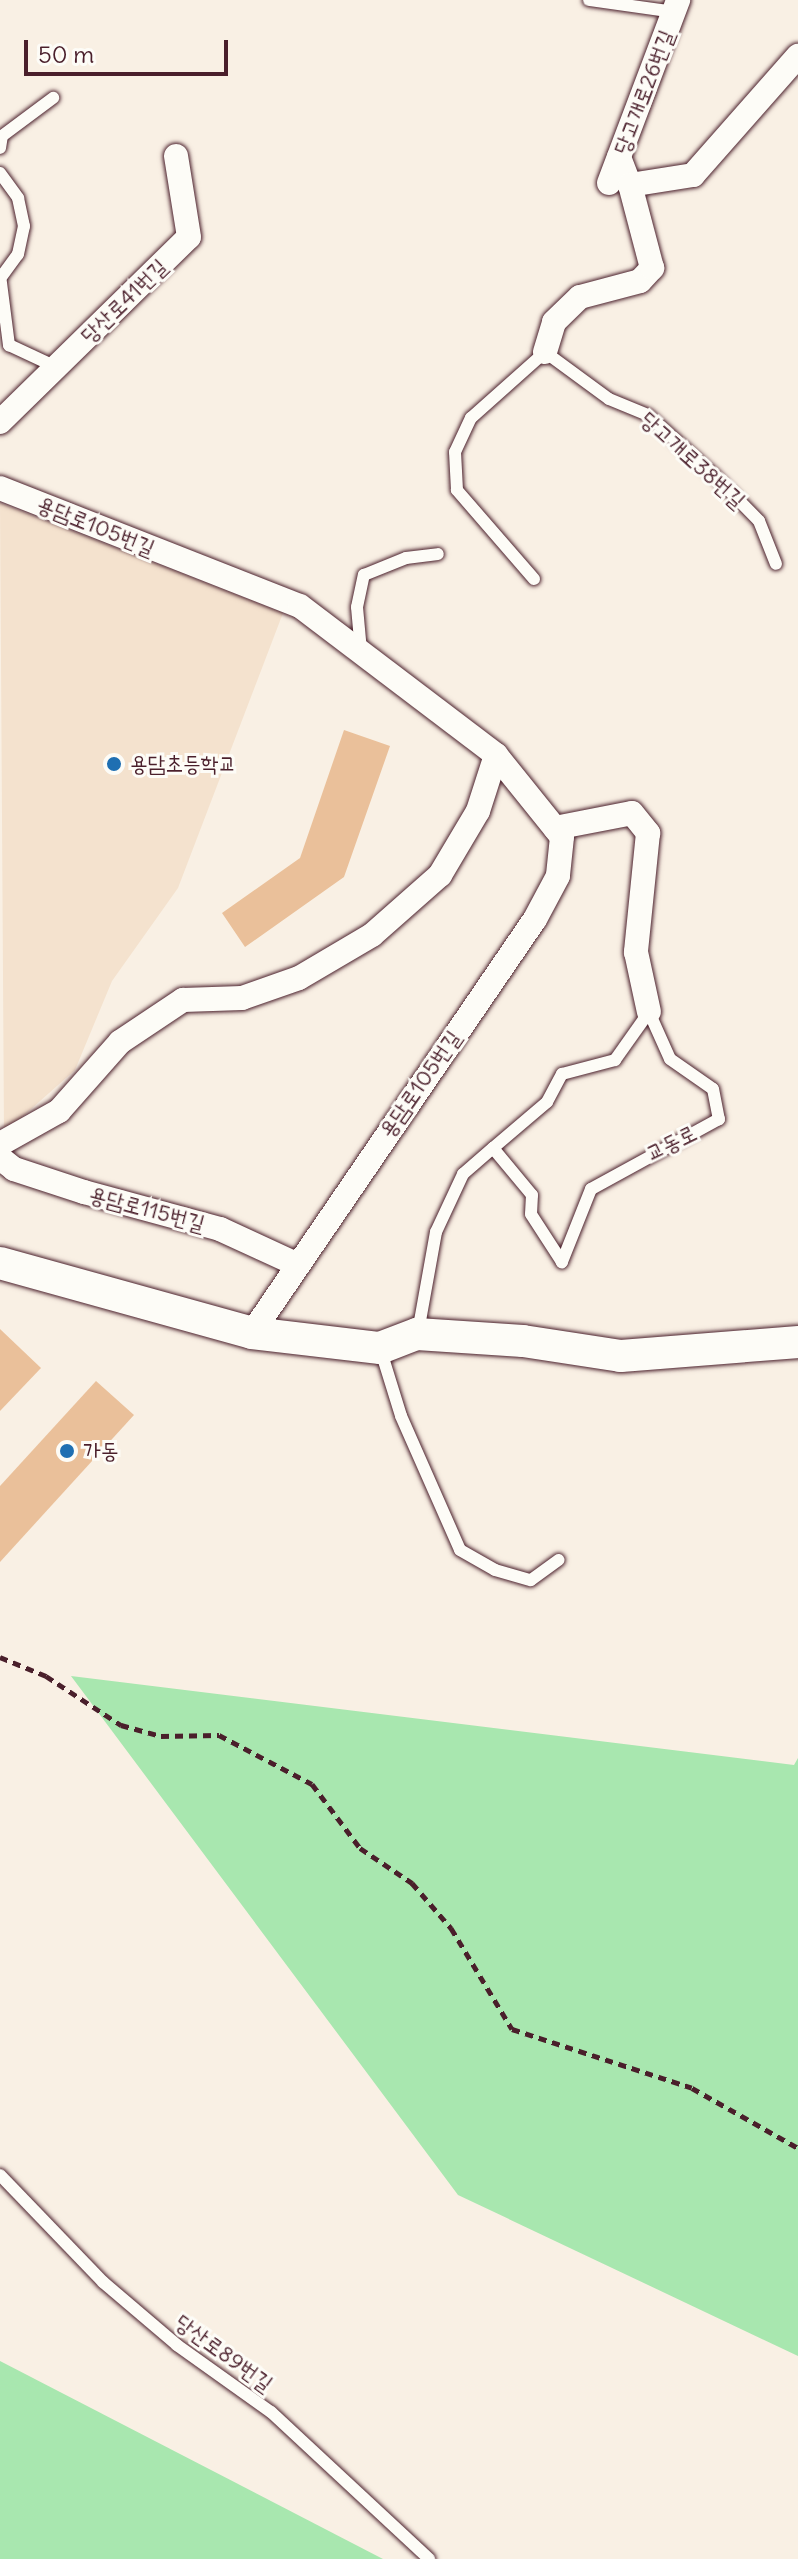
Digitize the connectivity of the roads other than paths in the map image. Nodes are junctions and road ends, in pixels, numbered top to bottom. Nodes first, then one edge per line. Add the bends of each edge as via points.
1 (589, 0) edge
2 (676, 6) edge
3 (798, 56) edge
4 (53, 98) dead end
5 (0, 148) edge
6 (176, 156) dead end
7 (0, 173) edge
8 (619, 184) junction
9 (1, 276) edge
10 (545, 352) junction
11 (56, 367) junction
12 (0, 422) edge
13 (0, 488) edge
14 (438, 554) dead end
15 (776, 564) dead end
16 (534, 579) dead end
17 (361, 651) junction
18 (496, 755) junction
19 (555, 828) junction
20 (649, 1012) junction
21 (0, 1144) edge
22 (493, 1148) junction
23 (0, 1158) edge
24 (0, 1263) edge
25 (294, 1263) junction
26 (252, 1333) junction
27 (417, 1334) junction
28 (798, 1342) edge
29 (380, 1348) junction
30 (559, 1560) dead end
31 (0, 2175) edge
32 (429, 2559) edge

1 - 2 lane
2 - 8 street, 당고개로26번길 via 619,157
3 - 8 street via 693,175
4 - 5 lane via 2,136
6 - 11 street, 당산로41번길 via 189,237
7 - 9 lane via 18,198 24,226 18,254
8 - 10 street via 652,268 640,281 580,297 554,322
9 - 11 lane via 1,320 9,345
10 - 15 lane, 당고개로38번길 via 609,399 648,415 704,465 759,521
10 - 16 lane via 471,418 455,452 457,490
11 - 12 street, 당산로41번길
13 - 17 street, 용담로105번길 via 300,606
14 - 17 lane via 406,558 364,575 357,607
17 - 18 street, 용담로105번길
18 - 19 street, 용담로105번길
18 - 21 street via 478,811 440,875 372,935 285,983 242,998 183,1000 120,1042 59,1111
19 - 20 street via 632,813 648,833 636,952
19 - 25 street, 용담로105번길 via 562,837 558,876 535,919
20 - 22 lane via 615,1060 562,1074 547,1102
20 - 22 lane, 교동로 via 670,1059 713,1089 719,1119 591,1189 562,1262 531,1214 532,1195
22 - 27 lane via 463,1174 436,1232
23 - 25 street, 용담로115번길 via 84,1192 205,1224
24 - 26 street
25 - 26 street, 용담로105번길
26 - 29 street
27 - 28 street via 621,1356
27 - 29 street
29 - 30 lane via 401,1416 460,1550 495,1570 531,1580
31 - 32 lane, 당산로89번길 via 103,2282 177,2345 271,2412

